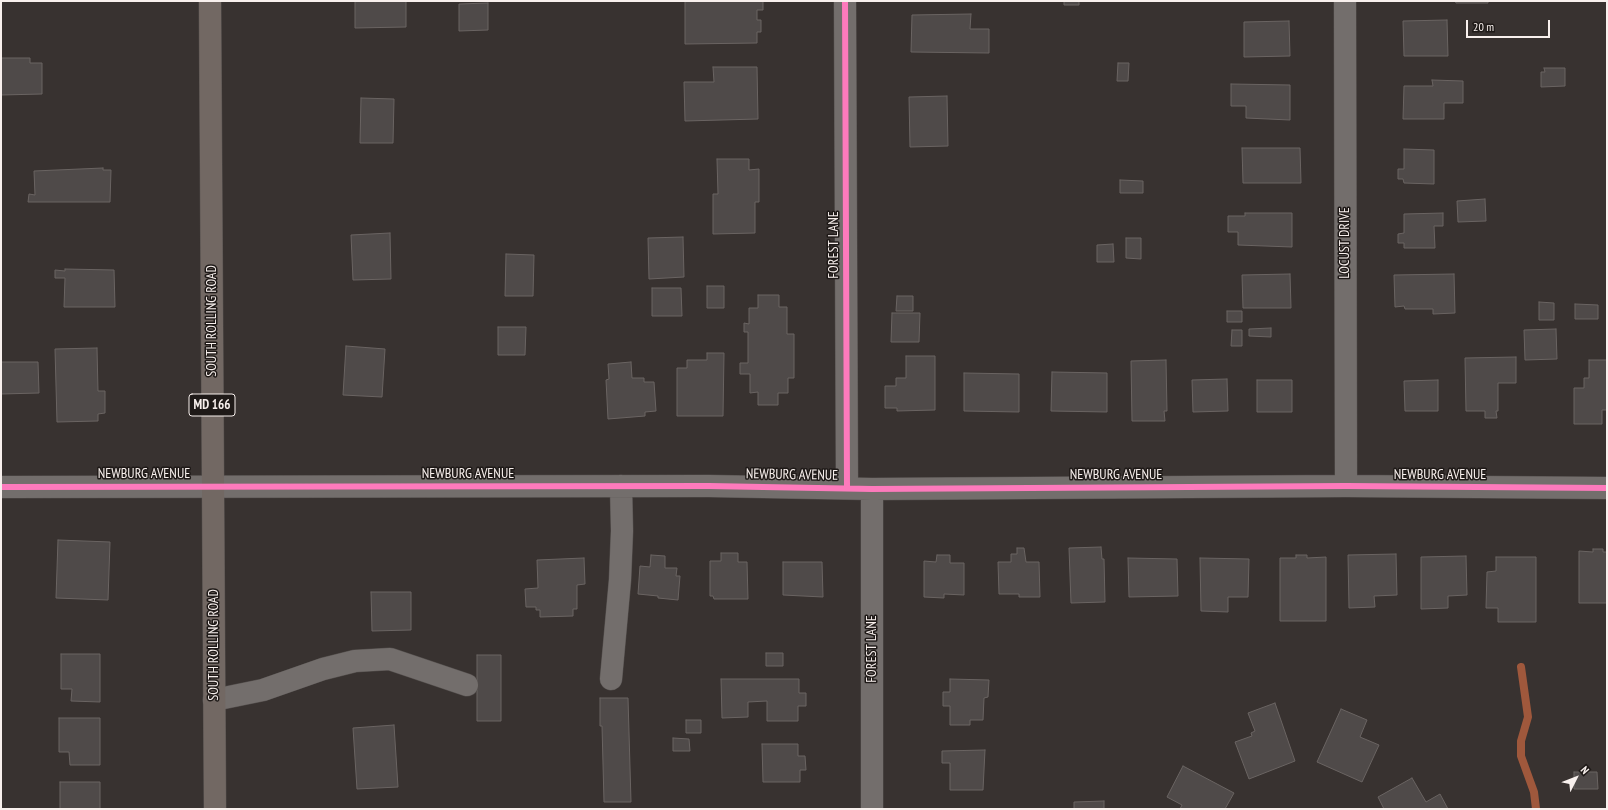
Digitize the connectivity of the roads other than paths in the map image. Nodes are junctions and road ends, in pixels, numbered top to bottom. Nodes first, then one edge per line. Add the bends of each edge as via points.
1 (210, 1) edge
2 (845, 1) edge
3 (1345, 1) edge
4 (213, 486) junction
5 (621, 486) junction
6 (1346, 486) junction
7 (1, 487) edge
8 (847, 488) junction
9 (1607, 488) edge
10 (872, 489) junction
11 (611, 679) dead end
12 (467, 685) dead end
13 (214, 700) junction
14 (215, 809) edge
15 (872, 809) edge

1 - 4 main road, SOUTH ROLLING ROAD / MD 166
2 - 8 street, FOREST LANE
3 - 6 street, LOCUST DRIVE
4 - 5 street, NEWBURG AVENUE
4 - 7 street, NEWBURG AVENUE
4 - 13 main road, SOUTH ROLLING ROAD / MD 166
5 - 8 street, NEWBURG AVENUE
5 - 11 street via 620,580
6 - 9 street, NEWBURG AVENUE
6 - 10 street, NEWBURG AVENUE
8 - 10 street, NEWBURG AVENUE
10 - 15 street, FOREST LANE
12 - 13 street via 390,659 355,661 263,690
13 - 14 main road, SOUTH ROLLING ROAD / MD 166

